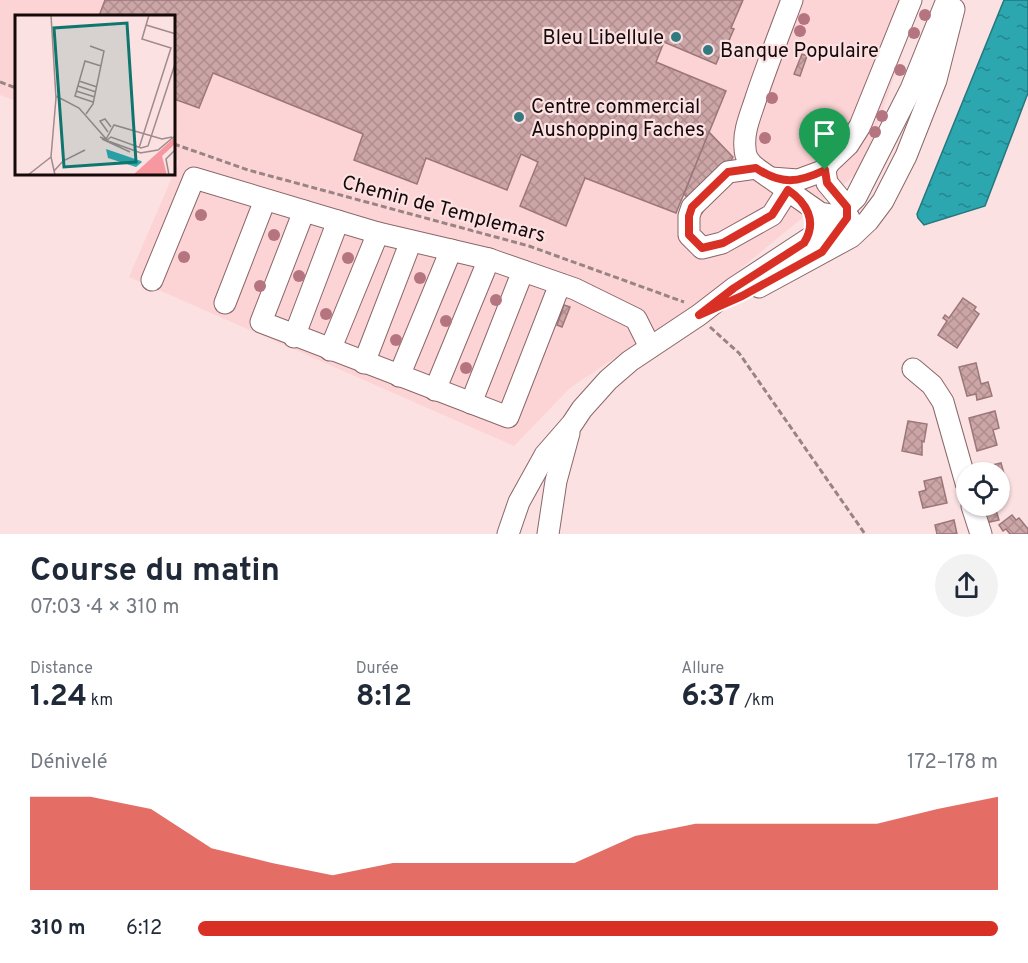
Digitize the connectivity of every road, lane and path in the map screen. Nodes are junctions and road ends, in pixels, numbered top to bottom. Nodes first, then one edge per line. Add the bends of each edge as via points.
1 (792, 0) edge
2 (911, 0) edge
3 (947, 0) edge
4 (956, 0) edge
5 (0, 82) edge
6 (15, 88) edge
7 (176, 145) edge
8 (825, 170) junction
9 (778, 183) junction
10 (265, 200) junction
11 (304, 212) junction
12 (875, 212) junction
13 (844, 214) junction
14 (338, 221) junction
15 (378, 233) junction
16 (411, 241) junction
17 (813, 247) junction
18 (451, 250) junction
19 (489, 259) junction
20 (523, 271) junction
21 (152, 280) dead end
22 (560, 284) junction
23 (225, 303) dead end
24 (699, 315) junction
25 (294, 337) junction
26 (650, 347) junction
27 (330, 350) junction
28 (364, 363) junction
29 (913, 369) dead end
30 (399, 376) junction
31 (435, 390) junction
32 (471, 404) junction
33 (572, 424) junction
34 (960, 462) edge
35 (975, 516) edge
36 (508, 534) edge
37 (548, 534) edge
38 (865, 534) edge
39 (981, 534) edge

1 - 9 street via 744,137 749,162
2 - 8 street via 860,126
3 - 13 street via 895,123 863,187
4 - 12 street via 936,80 896,178
5 - 6 path
7 - 24 path, Chemin de Templemars via 248,170 529,246 690,304
8 - 9 street
8 - 13 street via 827,183
9 - 13 street via 820,213
9 - 17 street via 810,217
10 - 11 street
10 - 21 street via 194,178
10 - 23 street
11 - 14 street
11 - 25 street via 261,322
12 - 13 street
12 - 17 street via 851,237
13 - 17 street
14 - 15 street
14 - 25 street
15 - 16 street
15 - 27 street
16 - 18 street
16 - 28 street
17 - 24 street via 742,296
18 - 19 street
18 - 30 street
19 - 20 street
19 - 31 street
20 - 22 street
20 - 32 street
22 - 26 street via 636,319
22 - 32 street via 508,417
24 - 26 street
24 - 38 path, Chemin de Templemars via 739,353
25 - 27 street
26 - 33 street via 603,385
27 - 28 street
28 - 30 street
29 - 34 street via 932,385 943,402
30 - 31 street
31 - 32 street
33 - 36 street via 534,474
33 - 37 street via 559,467
35 - 39 street

